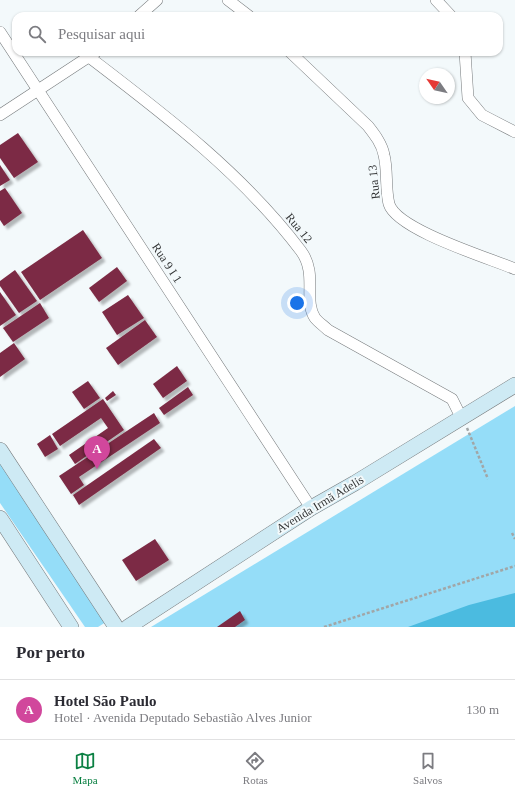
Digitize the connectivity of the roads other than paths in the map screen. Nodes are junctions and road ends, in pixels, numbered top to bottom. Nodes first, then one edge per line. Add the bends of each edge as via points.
1 (157, 0) edge
2 (228, 0) edge
3 (436, 0) edge
4 (144, 12) edge
5 (244, 12) edge
6 (448, 12) edge
7 (0, 32) edge
8 (12, 50) edge
9 (16, 56) edge
10 (90, 56) edge
11 (93, 56) edge
12 (294, 56) edge
13 (465, 56) edge
14 (38, 89) junction
15 (0, 115) edge
16 (515, 132) edge
17 (515, 269) edge
18 (515, 385) edge
19 (461, 417) junction
20 (0, 450) edge
21 (311, 508) junction
22 (0, 518) edge
23 (71, 627) edge
24 (116, 627) edge
25 (128, 627) edge

1 - 4 street
2 - 5 street
3 - 6 street
7 - 8 street, Rua 9 I 1
9 - 14 street, Rua 9 I 1
10 - 14 street
11 - 19 street, Rua 12 via 236,177 289,235 306,258 310,272 310,299 314,317 328,330 452,399
12 - 17 street, Rua 13 via 378,138 384,155 389,204 393,213 427,234
13 - 16 street via 468,98 482,115
14 - 15 street
14 - 21 street, Rua 9 I 1
18 - 19 street, Avenida Irmã Adelis
19 - 21 street, Avenida Irmã Adelis
20 - 24 street
21 - 25 street, Avenida Irmã Adelis
22 - 23 street

